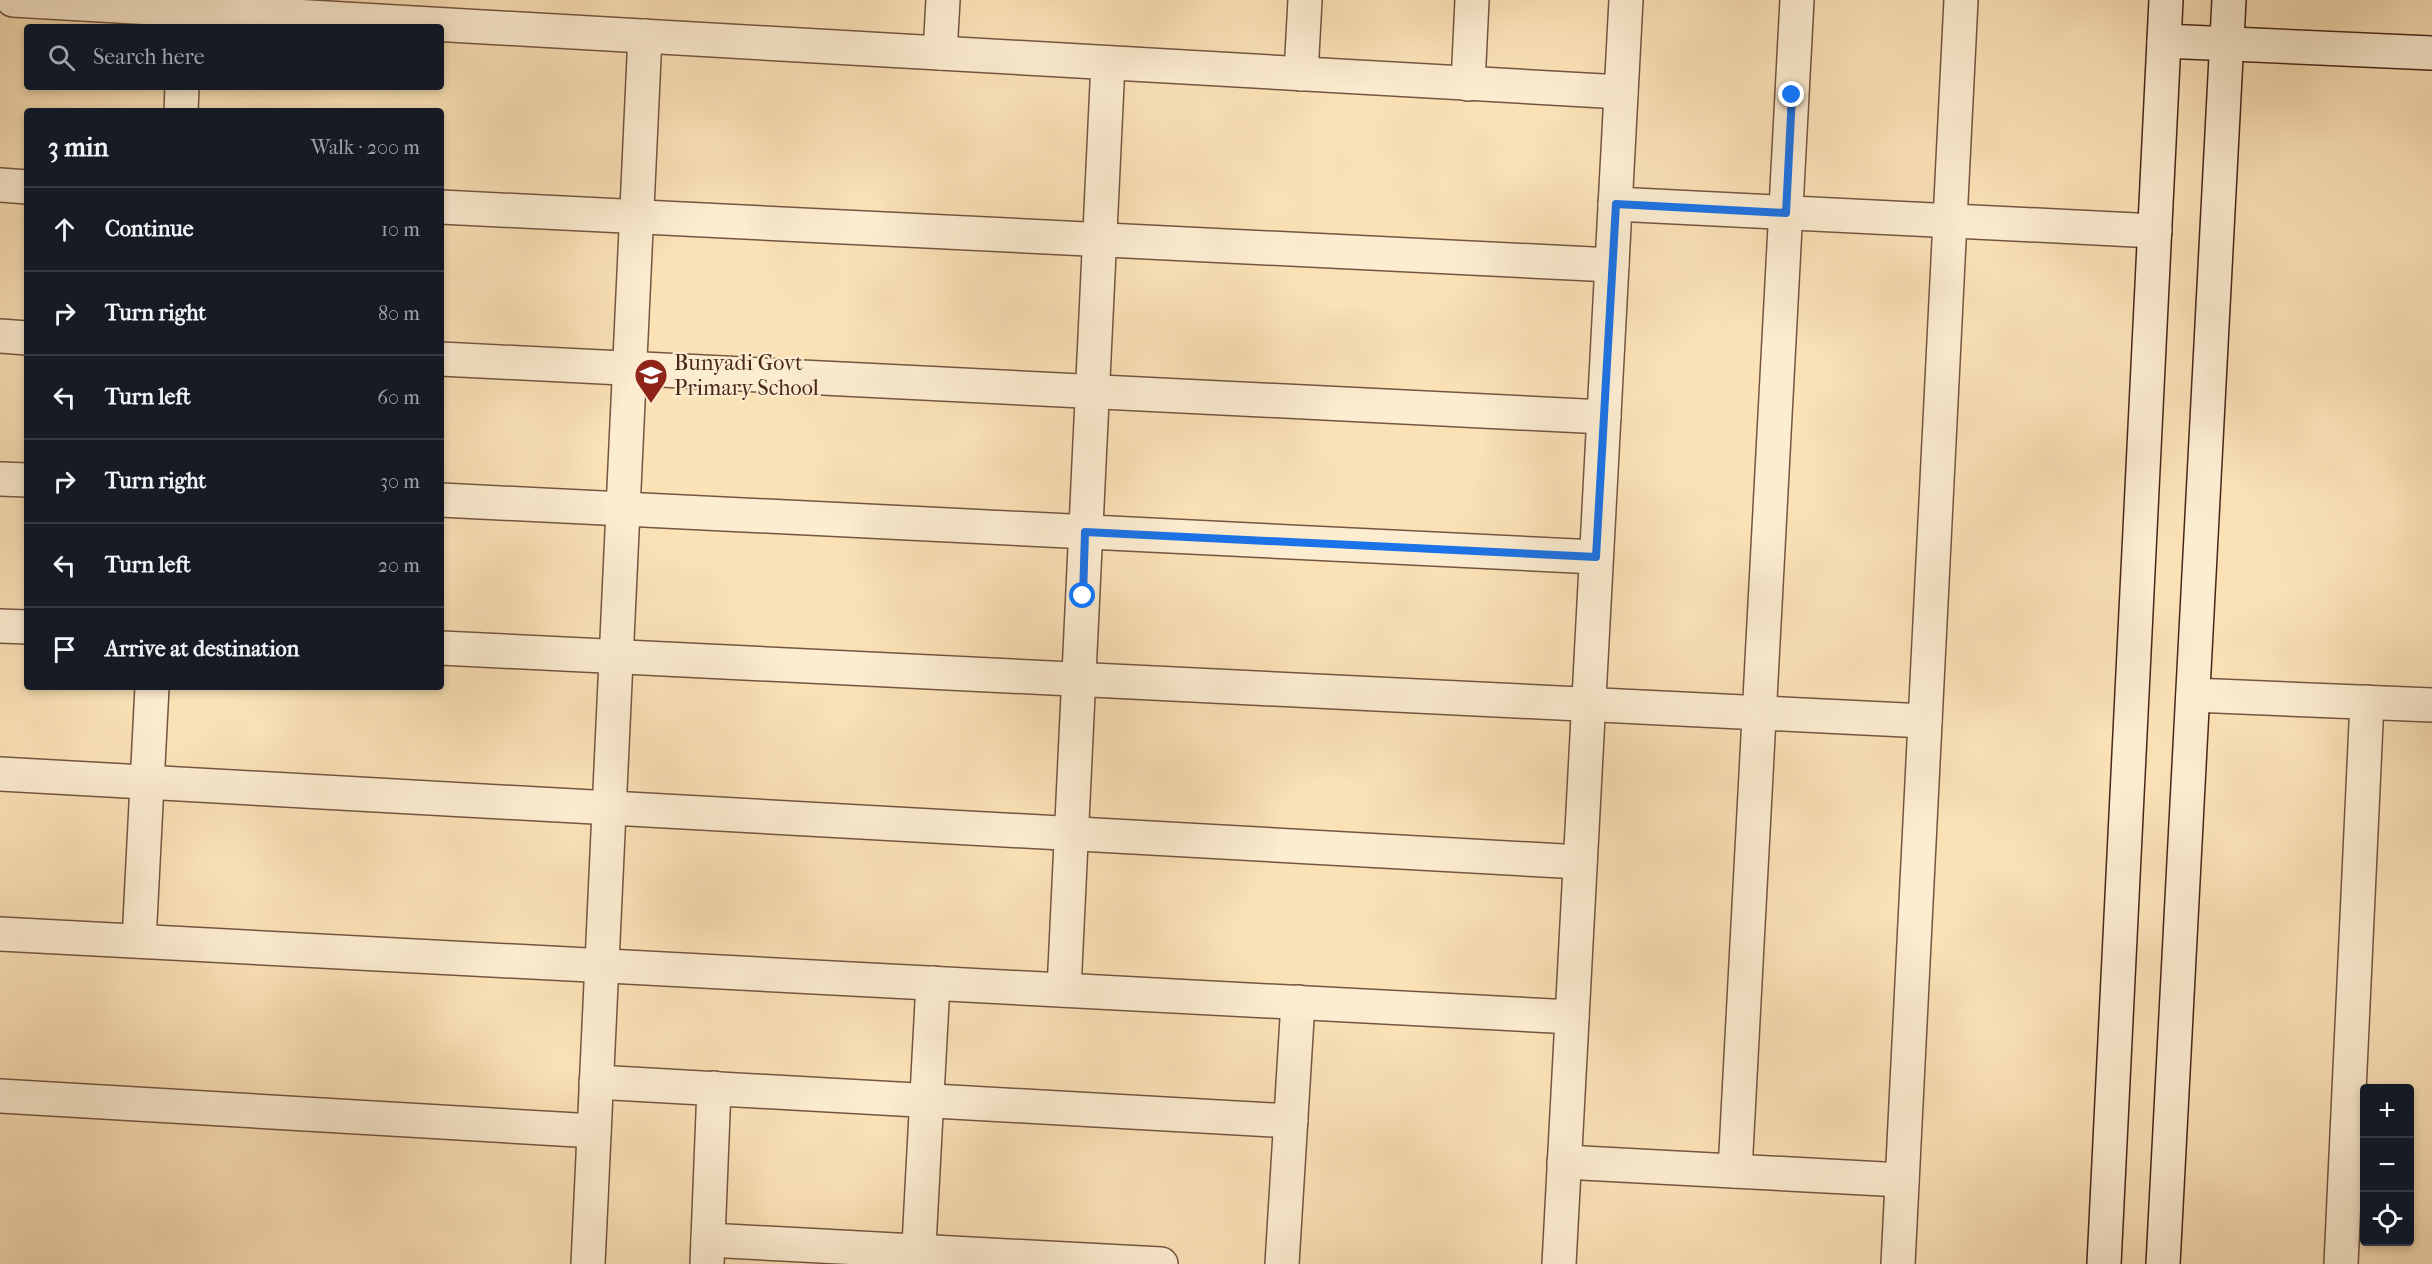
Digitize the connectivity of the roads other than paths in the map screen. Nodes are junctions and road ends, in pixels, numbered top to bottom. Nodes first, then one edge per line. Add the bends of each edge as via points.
1 (943, 0) edge
2 (1305, 0) edge
3 (1472, 0) edge
4 (1626, 0) edge
5 (1797, 0) edge
6 (1961, 0) edge
7 (2166, 0) edge
8 (2229, 0) edge
9 (34, 1) edge
10 (392, 11) edge
11 (185, 18) edge
12 (645, 36) junction
13 (2164, 41) junction
14 (2226, 43) junction
15 (940, 53) junction
16 (2432, 53) edge
17 (1108, 63) junction
18 (1301, 74) junction
19 (1468, 84) junction
20 (182, 90) edge
21 (1621, 92) junction
22 (181, 108) edge
23 (0, 185) edge
24 (24, 186) edge
25 (1616, 204) junction
26 (444, 207) edge
27 (1786, 213) junction
28 (636, 217) junction
29 (1950, 220) junction
30 (2155, 231) junction
31 (1099, 240) junction
32 (1612, 265) junction
33 (0, 336) edge
34 (24, 338) edge
35 (444, 358) edge
36 (629, 368) junction
37 (1092, 391) junction
38 (1604, 417) junction
39 (0, 479) edge
40 (24, 480) edge
41 (444, 500) edge
42 (622, 509) junction
43 (1085, 532) junction
44 (1596, 557) junction
45 (0, 626) edge
46 (24, 627) edge
47 (444, 648) edge
48 (616, 657) junction
49 (1079, 680) junction
50 (152, 690) edge
51 (2193, 695) junction
52 (2367, 702) junction
53 (2432, 705) edge
54 (1589, 706) junction
55 (1760, 713) junction
56 (1925, 721) junction
57 (0, 774) edge
58 (147, 782) junction
59 (609, 808) junction
60 (1071, 834) junction
61 (1581, 862) junction
62 (0, 934) edge
63 (139, 941) junction
64 (601, 965) junction
65 (933, 983) junction
66 (1064, 990) junction
67 (1299, 1002) junction
68 (1572, 1017) junction
69 (596, 1082) junction
70 (714, 1088) junction
71 (0, 1096) edge
72 (927, 1100) junction
73 (1291, 1120) junction
74 (594, 1131) junction
75 (1564, 1162) junction
76 (1735, 1171) junction
77 (1902, 1180) junction
78 (708, 1252) edge
79 (919, 1258) edge
80 (588, 1264) edge
81 (1161, 1264) edge
82 (1282, 1264) edge
83 (1559, 1264) edge
84 (1898, 1264) edge
85 (2104, 1264) edge
86 (2163, 1264) edge
87 (2341, 1264) edge

1 - 15 street
2 - 18 street
3 - 19 street
4 - 21 street
5 - 27 street
6 - 29 street
7 - 13 street
8 - 14 street
9 - 11 street
10 - 11 street
10 - 12 street
12 - 15 street
12 - 28 street
13 - 14 street
13 - 30 street
14 - 16 street
14 - 51 street
15 - 17 street
17 - 18 street
17 - 31 street
18 - 19 street
19 - 21 street
20 - 22 street
21 - 25 street
23 - 24 street
25 - 27 street
25 - 32 street
26 - 28 street
27 - 29 street
27 - 55 street
28 - 31 street
28 - 36 street
29 - 30 street
29 - 56 street
30 - 85 street
31 - 32 street
31 - 37 street
32 - 38 street
33 - 34 street
35 - 36 street
36 - 37 street
36 - 42 street
37 - 38 street
37 - 43 street
38 - 44 street
39 - 40 street
41 - 42 street
42 - 43 street
42 - 48 street
43 - 44 street
43 - 49 street
44 - 54 street
45 - 46 street
47 - 48 street
48 - 49 street
48 - 59 street
49 - 54 street
49 - 60 street
50 - 58 street
51 - 52 street
51 - 86 street
52 - 53 street
52 - 87 street
54 - 55 street
54 - 61 street
55 - 56 street
55 - 76 street
56 - 77 street
57 - 58 street
58 - 59 street
58 - 63 street
59 - 60 street
59 - 64 street
60 - 61 street
60 - 66 street
61 - 68 street
62 - 63 street
63 - 64 street
64 - 65 street
64 - 69 street
65 - 66 street
65 - 72 street
66 - 67 street
67 - 68 street
67 - 73 street
68 - 75 street
69 - 70 street
69 - 74 street
70 - 72 street
70 - 78 street
71 - 74 street
72 - 73 street
72 - 79 street
73 - 82 street
74 - 80 street
75 - 76 street
75 - 83 street
76 - 77 street
77 - 84 street
78 - 79 street
79 - 81 street

